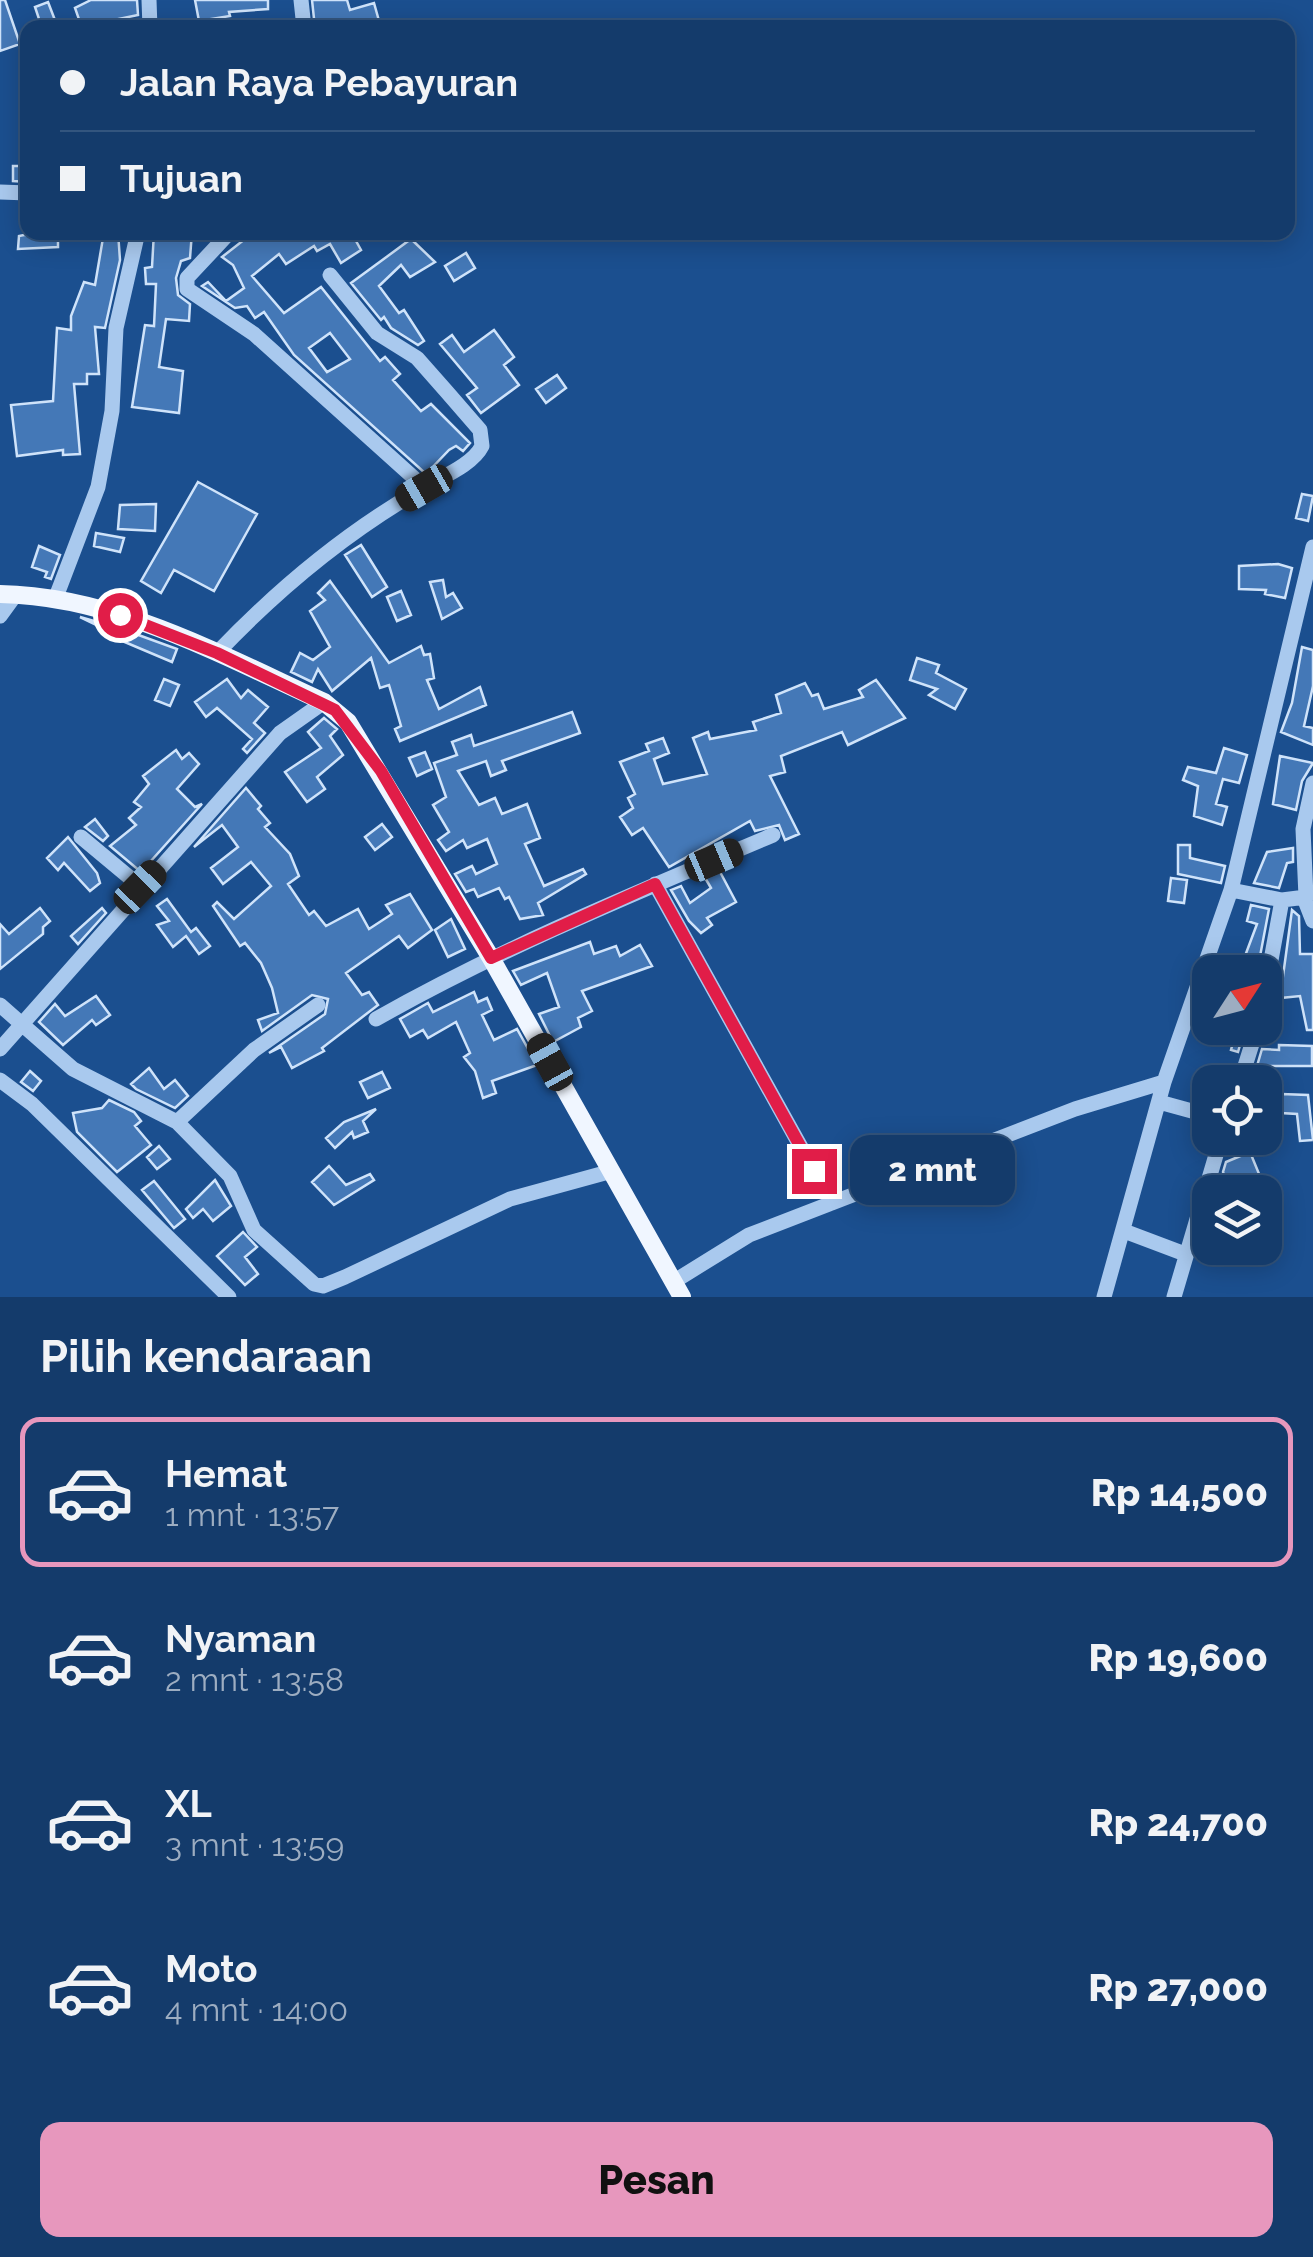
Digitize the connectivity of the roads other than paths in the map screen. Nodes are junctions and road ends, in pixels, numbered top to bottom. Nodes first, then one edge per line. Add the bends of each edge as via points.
1 (136, 240) edge
2 (223, 240) edge
3 (330, 275) dead end
4 (424, 488) junction
5 (1313, 547) edge
6 (8, 594) edge
7 (56, 596) junction
8 (0, 616) edge
9 (217, 653) junction
10 (324, 702) junction
11 (1313, 783) edge
12 (82, 836) dead end
13 (773, 836) dead end
14 (655, 884) junction
15 (140, 887) junction
16 (1232, 890) junction
17 (1308, 897) edge
18 (1282, 900) junction
19 (1313, 921) edge
20 (1272, 955) edge
21 (491, 958) junction
22 (318, 1004) dead end
23 (0, 1006) edge
24 (376, 1019) dead end
25 (22, 1023) junction
26 (0, 1049) edge
27 (0, 1080) edge
28 (1164, 1082) junction
29 (1160, 1102) junction
30 (1192, 1111) edge
31 (177, 1122) junction
32 (1216, 1155) edge
33 (612, 1171) junction
34 (832, 1203) junction
35 (1124, 1231) junction
36 (1185, 1254) junction
37 (677, 1289) edge
38 (229, 1297) edge
39 (1104, 1297) edge
40 (1174, 1297) edge

1 - 7 street via 116,328 112,411 98,486
2 - 4 street via 187,278 187,289 254,334
3 - 4 street via 377,334 417,358 480,430 479,452
4 - 9 street via 335,545
5 - 16 street
6 - 7 main road
6 - 8 street
7 - 9 main road
9 - 10 main road
10 - 15 street via 280,733
10 - 21 main road via 348,722 381,771
11 - 17 street via 1303,829
12 - 15 street
13 - 14 street
14 - 21 street
14 - 34 street
15 - 25 street
16 - 18 street
16 - 28 street
17 - 18 street
17 - 19 street
18 - 20 street
21 - 24 street
21 - 33 main road
22 - 31 street via 254,1050
23 - 25 street
25 - 26 street
25 - 31 street via 73,1069
27 - 38 street
28 - 29 street
28 - 34 street
29 - 30 street
29 - 35 street
31 - 33 street via 230,1176 254,1230 318,1286 510,1199
32 - 36 street
33 - 37 main road
34 - 37 street via 749,1235
35 - 36 street
35 - 39 street
36 - 40 street

